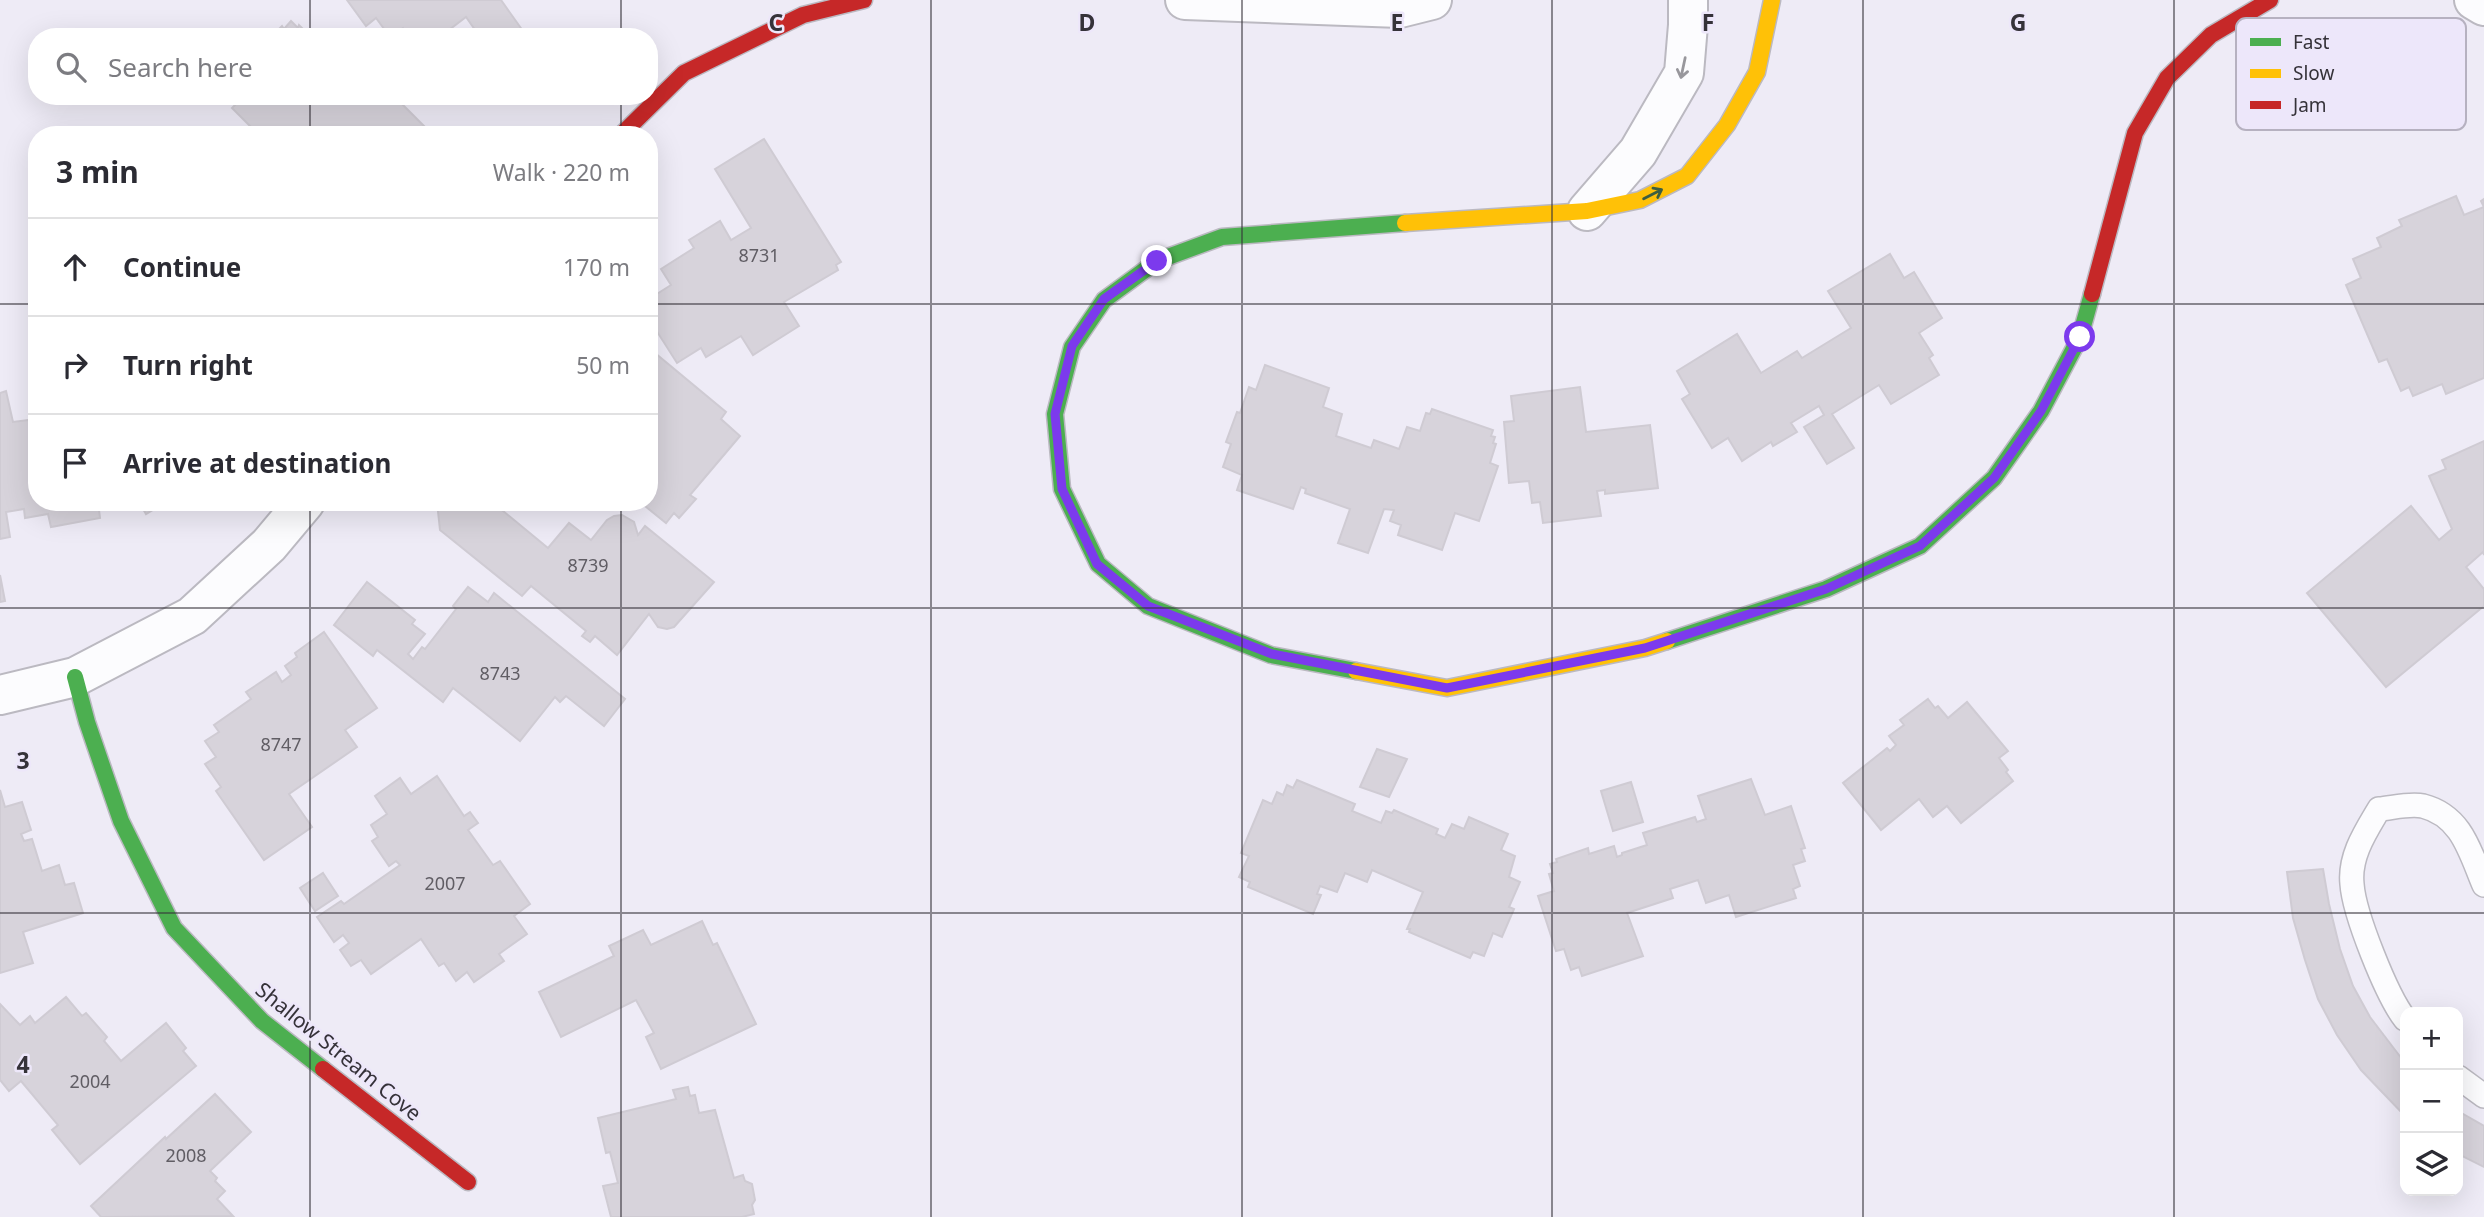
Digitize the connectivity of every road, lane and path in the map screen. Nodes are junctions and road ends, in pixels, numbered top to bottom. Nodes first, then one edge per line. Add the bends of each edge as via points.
1 (864, 0) edge
2 (1185, 0) edge
3 (1432, 0) edge
4 (1688, 0) edge
5 (1772, 0) edge
6 (2270, 0) edge
7 (2474, 0) edge
8 (2484, 6) edge
9 (2240, 18) edge
10 (2236, 20) edge
11 (658, 99) edge
12 (652, 105) edge
13 (630, 126) edge
14 (1587, 211) junction
15 (297, 511) edge
16 (75, 677) junction
17 (0, 695) edge
18 (2484, 885) edge
19 (2400, 1013) edge
20 (2463, 1081) edge
21 (2484, 1096) edge
22 (468, 1182) dead end

1 - 11 street via 803,15 684,74
2 - 3 street via 1400,8
4 -> 14 street via 1684,73 1638,152
14 -> 5 street via 1640,200 1687,176 1727,125 1758,72
6 - 9 street
7 - 8 street
10 - 14 street via 2211,35 2167,78 2134,133 2080,337 2041,411 1994,478 1920,546 1826,589 1645,648 1447,688 1272,654 1148,606 1097,564 1062,489 1055,414 1072,346 1104,299 1157,261 1222,237
12 - 13 street
15 - 16 street via 269,545 192,616
16 - 17 street
16 - 22 street, Shallow Stream Cove via 121,821 174,928 262,1021
18 - 19 lane via 2466,842 2449,817 2421,805 2379,809 2357,848 2351,883 2362,925
20 - 21 lane

